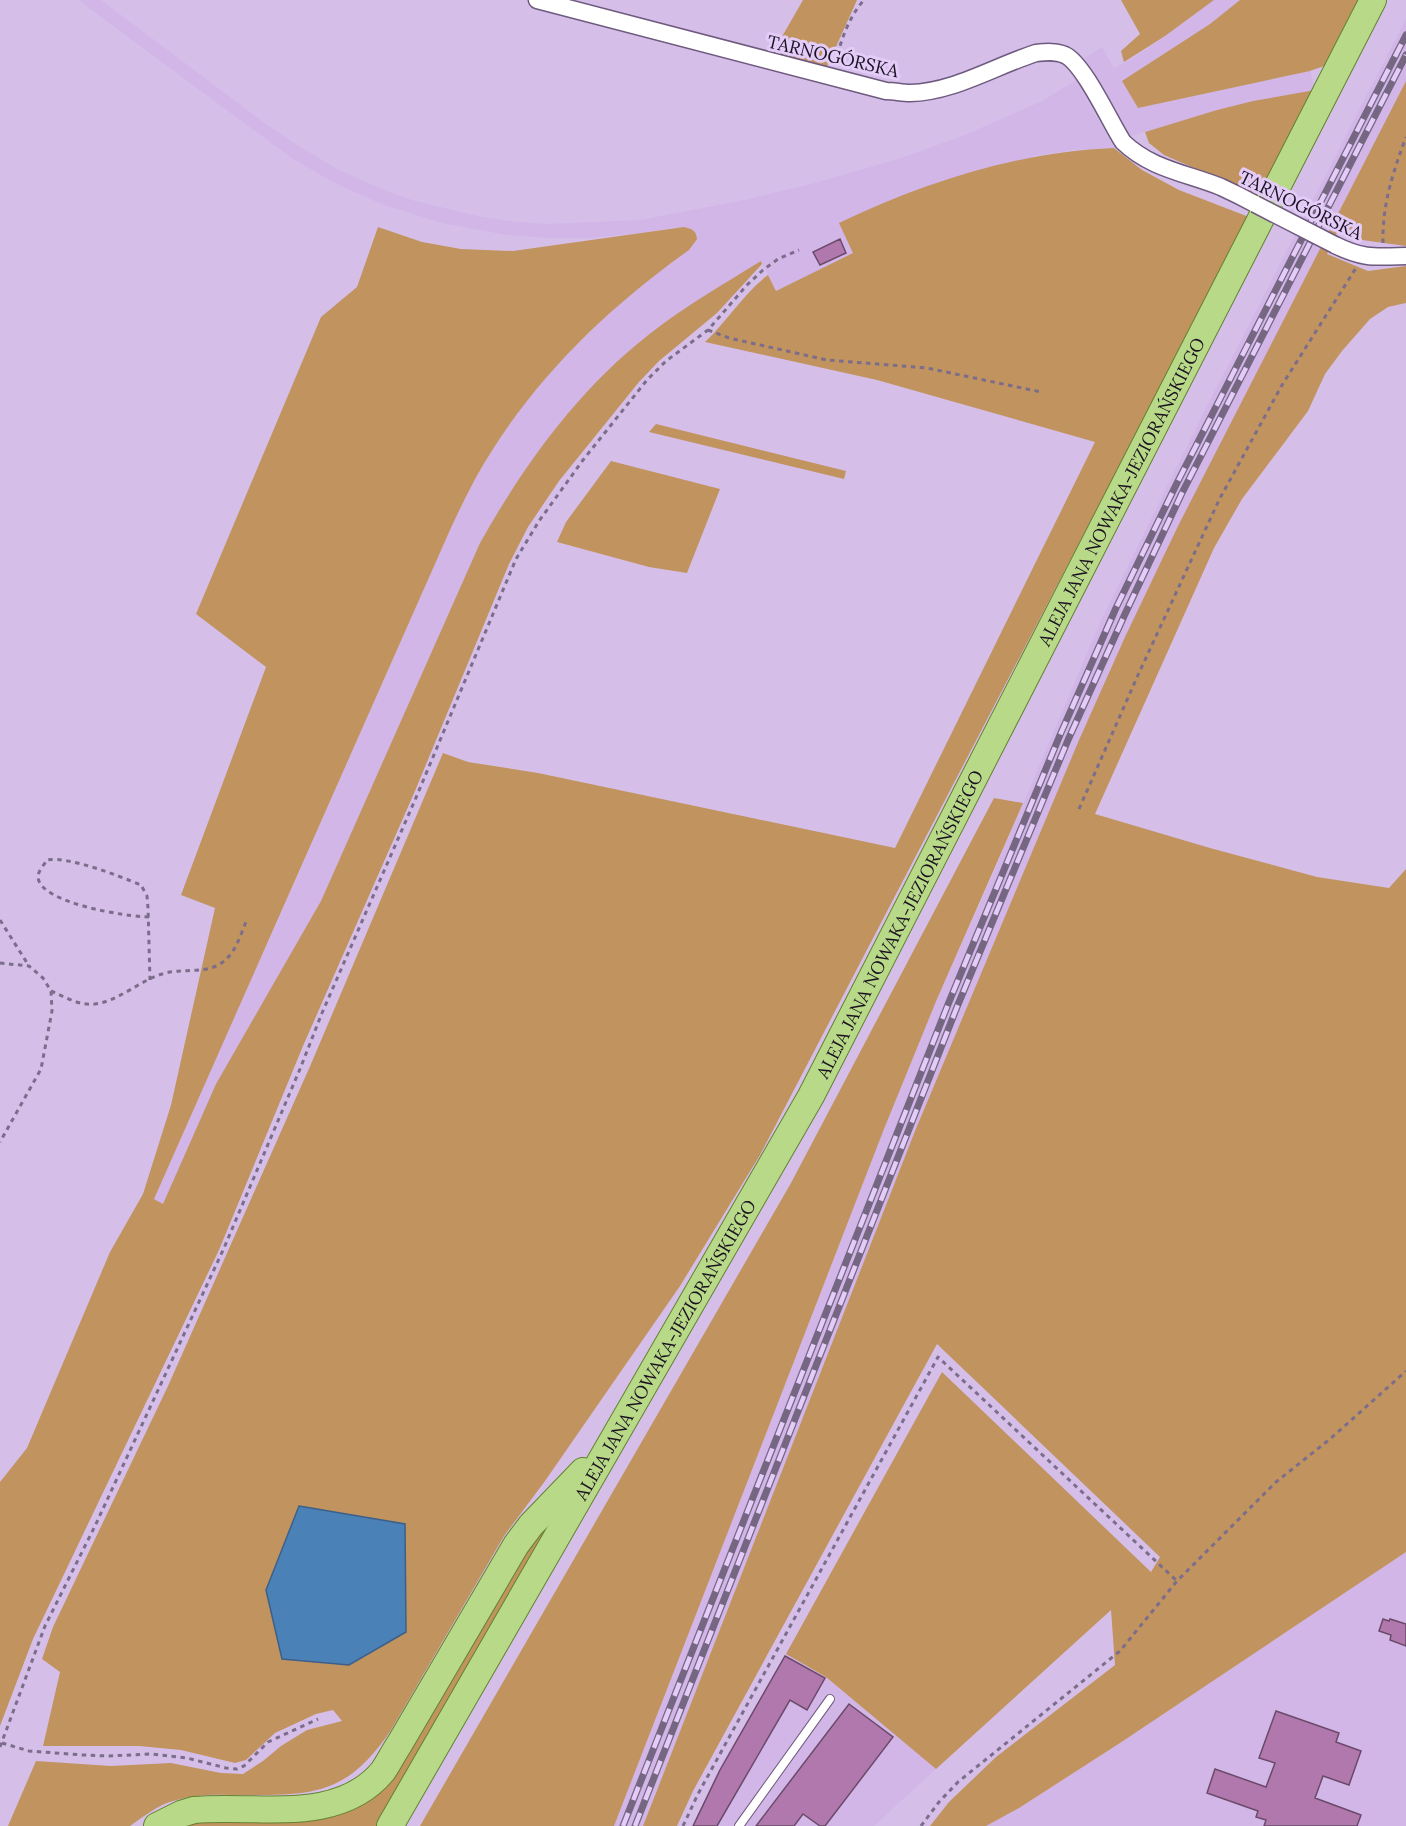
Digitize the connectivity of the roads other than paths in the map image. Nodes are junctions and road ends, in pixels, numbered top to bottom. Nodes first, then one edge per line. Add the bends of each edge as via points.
1 (537, 0) edge
2 (1373, 0) edge
3 (1392, 0) edge
4 (1406, 256) edge
5 (617, 1434) junction
6 (830, 1699) dead end
7 (158, 1826) edge
8 (390, 1826) edge
9 (409, 1826) edge
10 (739, 1826) edge

1 - 4 street, TARNOGÓRSKA, bridge via 886,91 909,93 950,85 1036,53 1063,54 1077,66 1132,151 1159,166 1221,187 1335,245 1364,256
2 - 5 main road, ALEJA JANA NOWAKA-JEZIORAŃSKIEGO via 811,1096
3 - 9 main road, ALEJA JANA NOWAKA-JEZIORAŃSKIEGO via 826,1102
5 - 7 main road via 516,1545 400,1743 370,1783 336,1803 308,1809 194,1810
5 - 8 main road, ALEJA JANA NOWAKA-JEZIORAŃSKIEGO
6 - 10 lane

